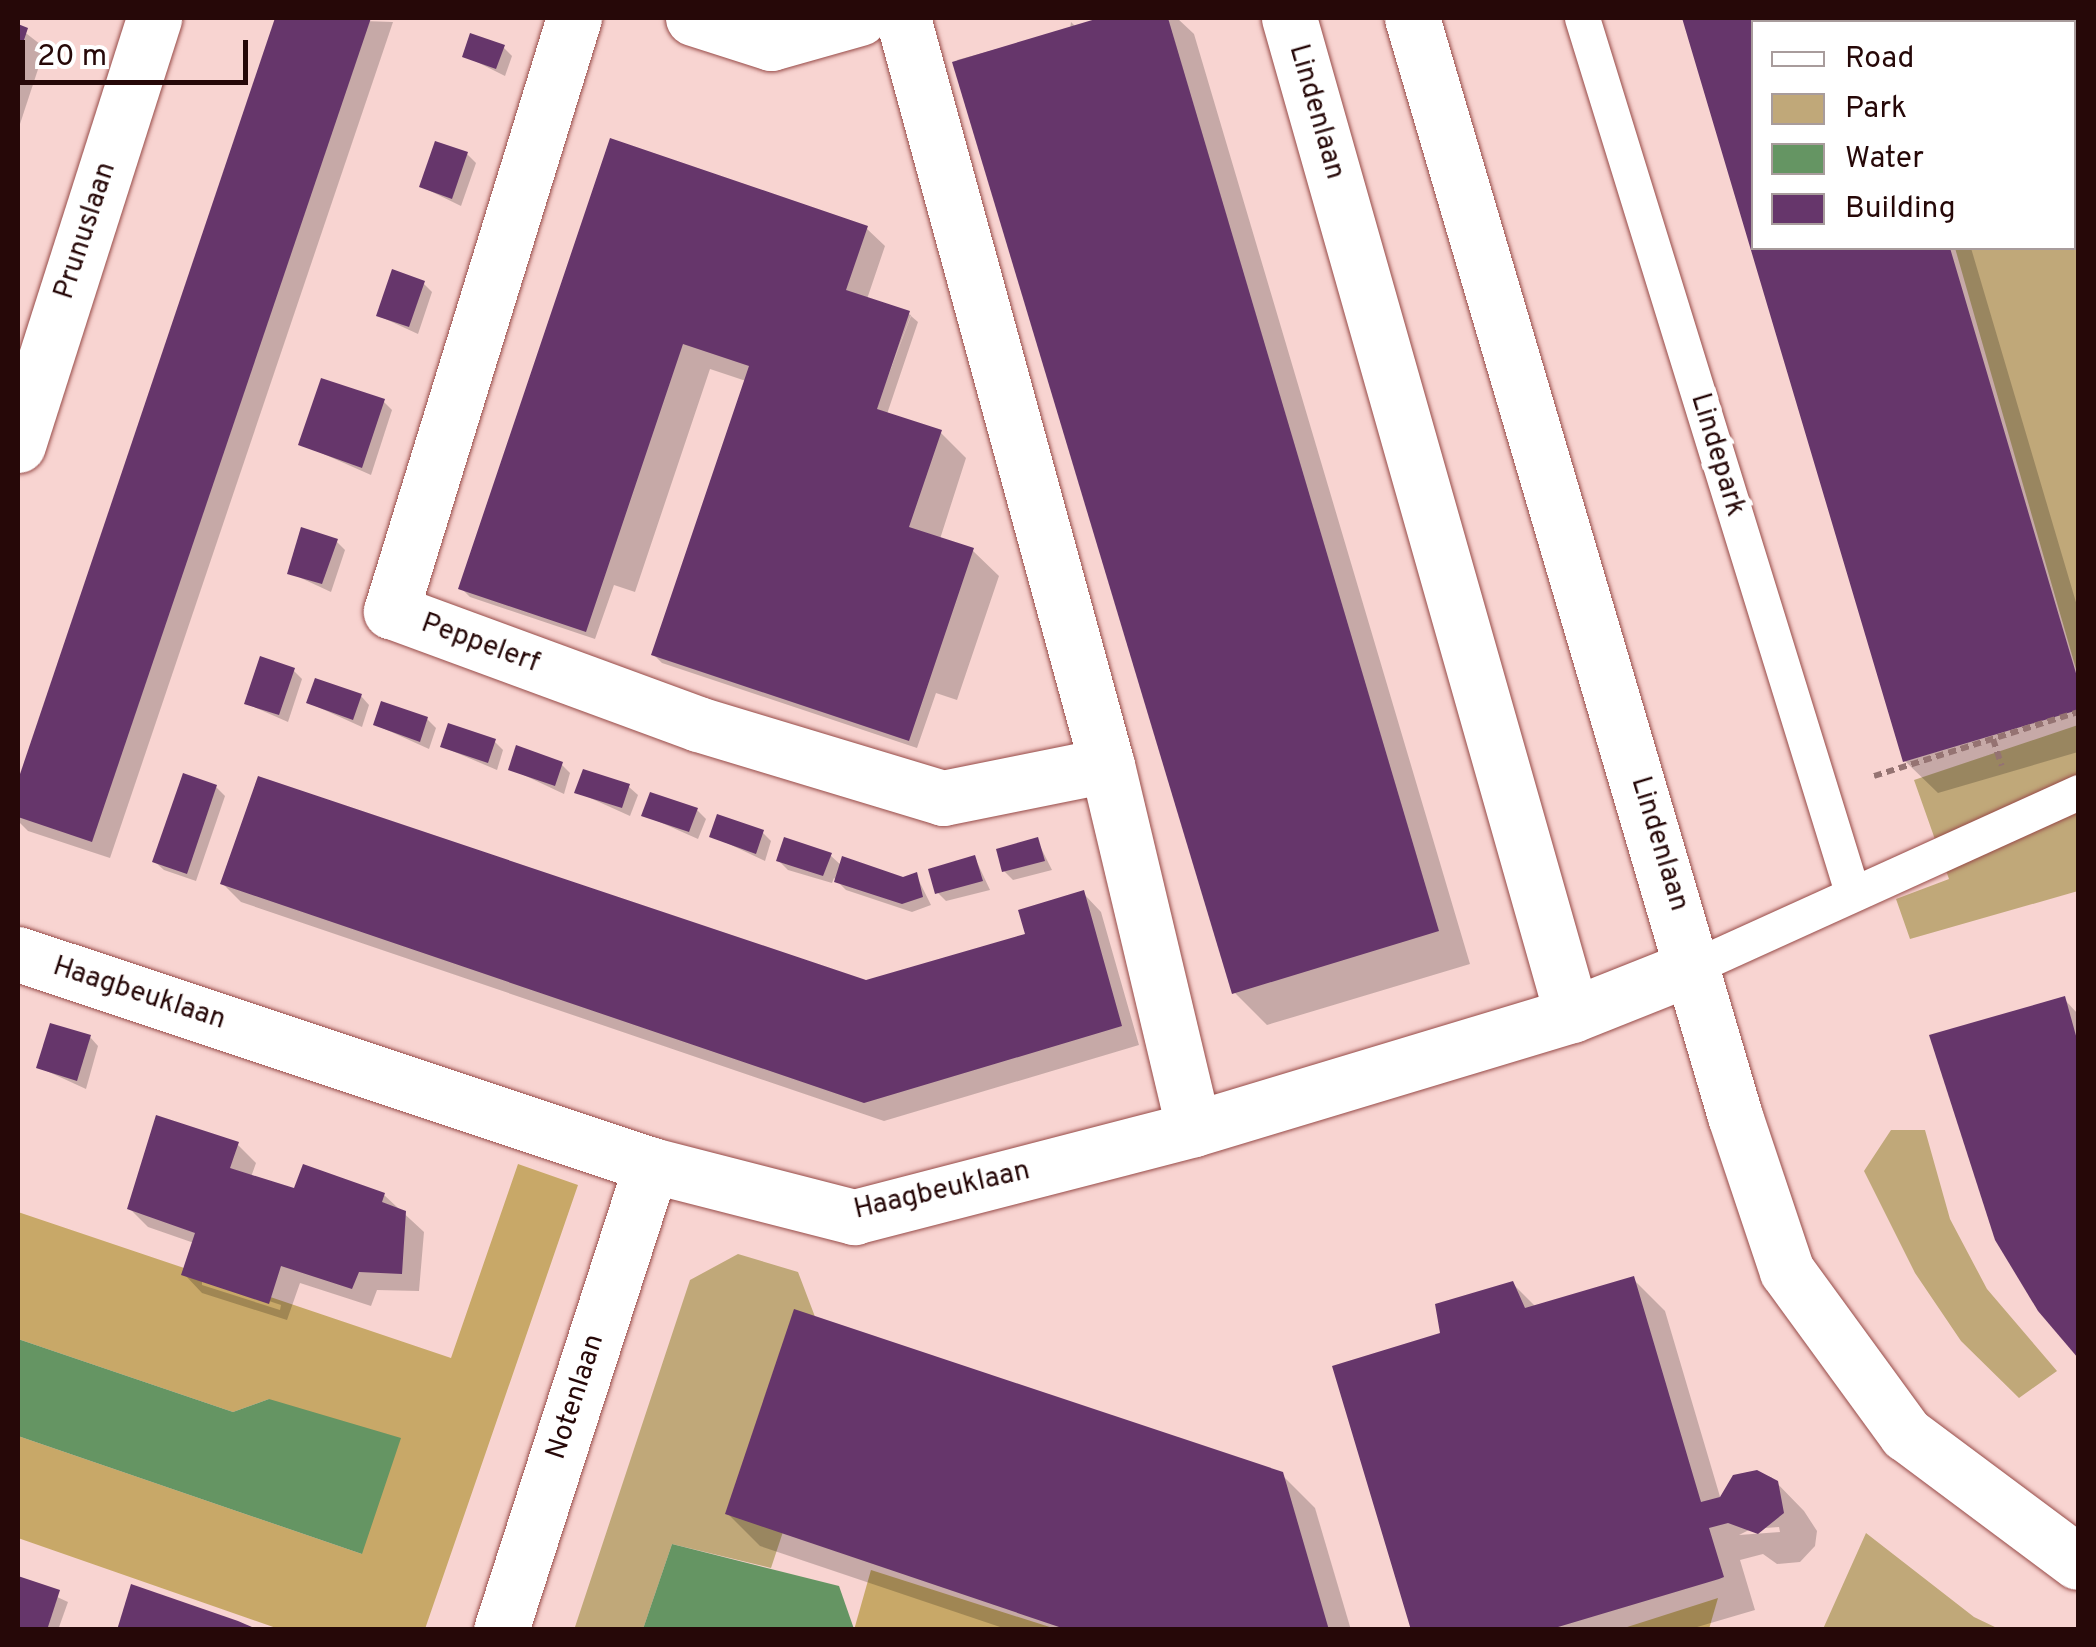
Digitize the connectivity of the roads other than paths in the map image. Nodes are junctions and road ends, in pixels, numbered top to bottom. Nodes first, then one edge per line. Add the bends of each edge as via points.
1 (154, 18) edge
2 (574, 18) edge
3 (692, 18) edge
4 (860, 18) edge
5 (904, 18) edge
6 (1289, 18) edge
7 (1412, 18) edge
8 (1582, 18) edge
9 (18, 445) edge
10 (1107, 765) junction
11 (2078, 792) edge
12 (1852, 892) junction
13 (18, 954) edge
14 (1695, 966) junction
15 (1572, 1015) junction
16 (1194, 1129) junction
17 (652, 1165) junction
18 (2078, 1562) edge
19 (500, 1630) edge

1 - 9 street, Prunuslaan
2 - 10 street, Peppelerf via 392,611 698,724 943,798
3 - 4 street via 771,42
5 - 10 street
6 - 15 street, Lindenlaan
7 - 14 street, Lindenlaan
8 - 12 lane, Lindepark
10 - 16 street
11 - 12 lane
12 - 14 lane
13 - 17 street, Haagbeuklaan
14 - 15 street, Haagbeuklaan
14 - 18 street, Lindenlaan via 1787,1271 1906,1434
15 - 16 street, Haagbeuklaan
16 - 17 street, Haagbeuklaan via 854,1217
17 - 19 street, Notenlaan

